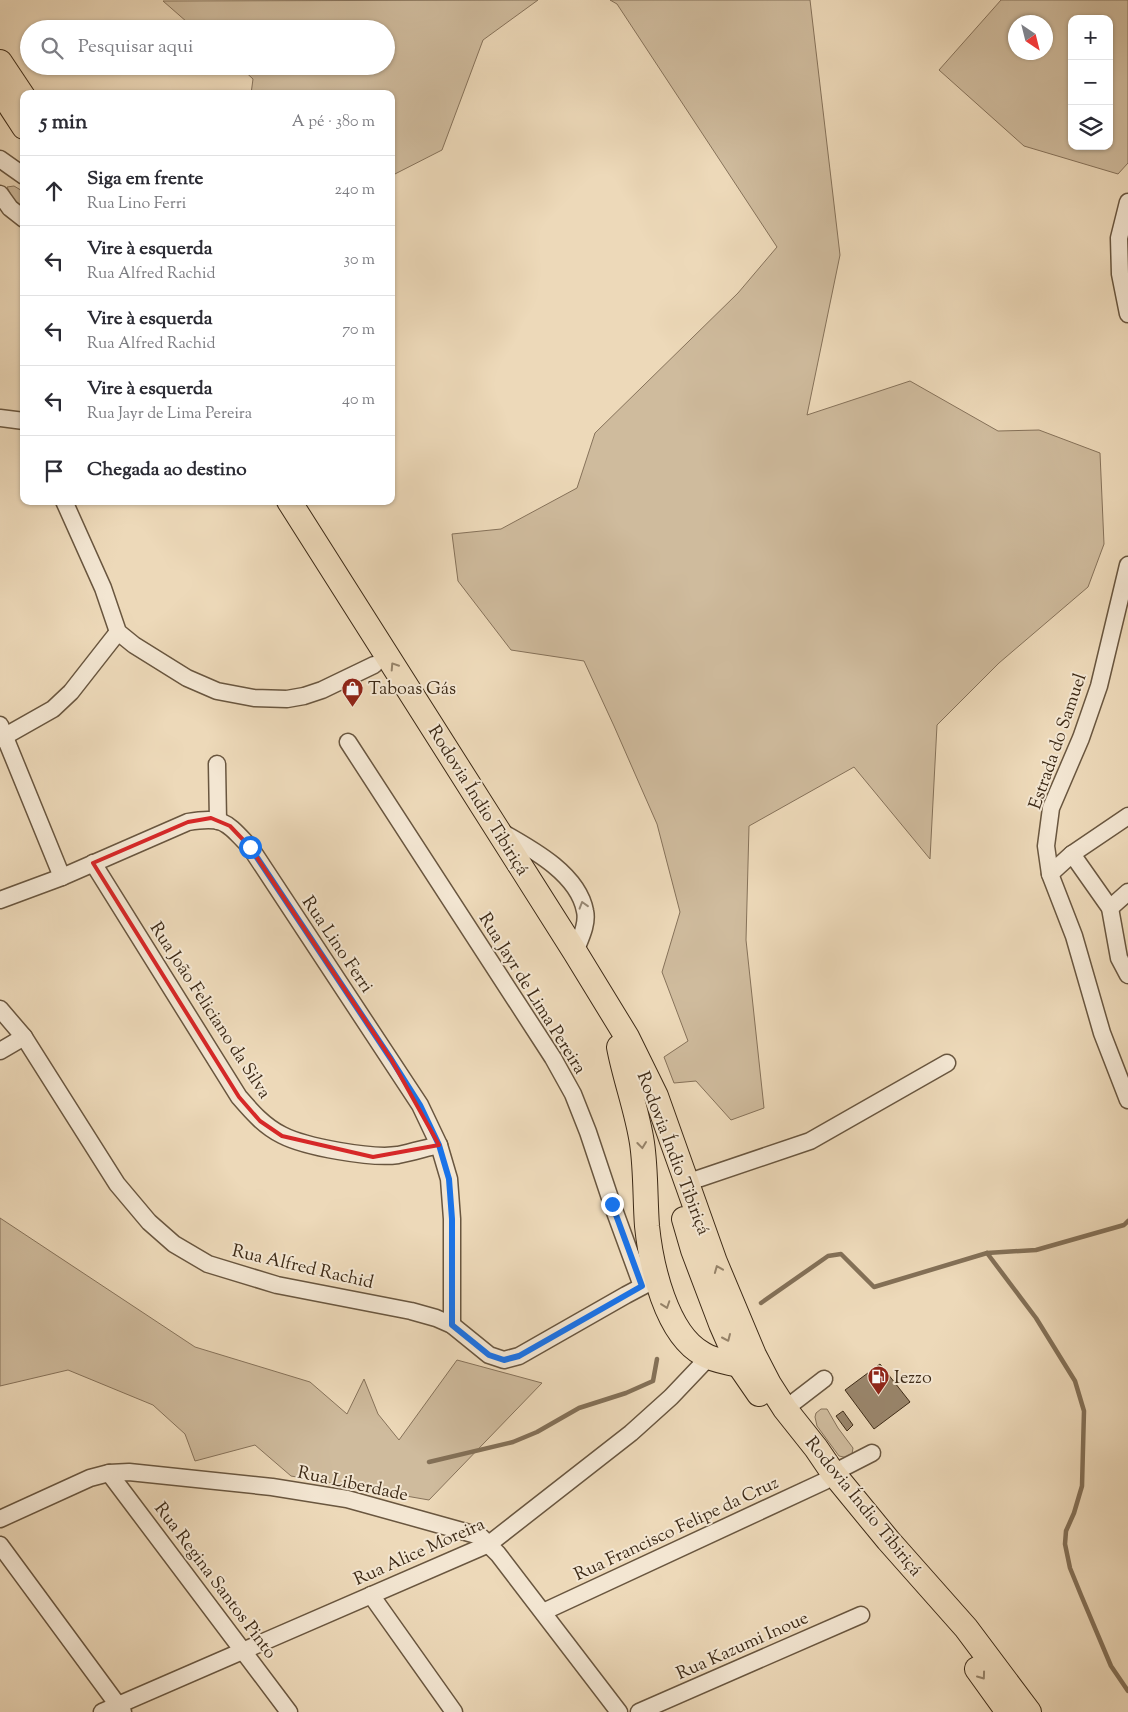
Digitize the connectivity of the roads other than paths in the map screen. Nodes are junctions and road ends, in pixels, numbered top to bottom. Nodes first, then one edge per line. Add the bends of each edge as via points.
1 (0, 62) edge
2 (0, 90) edge
3 (20, 92) edge
4 (20, 121) edge
5 (0, 159) edge
6 (20, 173) edge
7 (0, 194) edge
8 (1128, 202) edge
9 (20, 216) edge
10 (1128, 314) edge
11 (0, 418) edge
12 (20, 420) edge
13 (66, 505) edge
14 (274, 505) edge
15 (292, 505) edge
16 (1128, 565) edge
17 (118, 632) junction
18 (374, 665) junction
19 (2, 734) edge
20 (348, 742) dead end
21 (217, 764) dead end
22 (1128, 816) edge
23 (218, 821) junction
24 (496, 828) junction
25 (1072, 854) junction
26 (93, 863) junction
27 (1050, 874) junction
28 (62, 877) junction
29 (1128, 892) edge
30 (0, 900) edge
31 (1110, 908) junction
32 (575, 952) junction
33 (1128, 976) edge
34 (0, 1009) edge
35 (24, 1037) junction
36 (618, 1047) junction
37 (0, 1051) edge
38 (948, 1063) dead end
39 (1128, 1100) edge
40 (439, 1145) junction
41 (686, 1183) junction
42 (650, 1282) junction
43 (452, 1325) junction
44 (709, 1357) junction
45 (739, 1364) junction
46 (824, 1379) dead end
47 (785, 1409) junction
48 (872, 1452) dead end
49 (109, 1473) junction
50 (829, 1477) junction
51 (0, 1519) edge
52 (489, 1544) junction
53 (0, 1545) edge
54 (371, 1595) junction
55 (543, 1612) junction
56 (861, 1615) dead end
57 (244, 1650) junction
58 (120, 1709) edge
59 (102, 1712) edge
60 (289, 1712) edge
61 (454, 1712) edge
62 (619, 1712) edge
63 (639, 1712) edge
64 (1008, 1712) edge
65 (1029, 1712) edge

1 - 3 highway
2 - 4 highway
5 - 6 street
7 - 9 street
8 - 10 street via 1119,238 1120,274
11 - 12 street
13 - 17 street via 103,588
14 - 18 highway, Rodovia Índio Tibiriçá
24 -> 15 highway, Rodovia Índio Tibiriçá
16 - 27 street, Estrada do Samuel via 1099,686 1051,808 1046,846
17 - 18 street via 187,678 217,691 254,698 304,696
17 - 19 street via 71,692 53,709
18 - 36 highway, Rodovia Índio Tibiriçá via 508,868
19 - 28 street
20 - 42 street, Rua Jayr de Lima Pereira via 553,1058 573,1094 612,1204
21 - 23 street
22 - 25 street
23 - 26 street via 210,818 188,822
23 - 40 street, Rua Lino Ferri via 230,826 250,847 396,1067 420,1105
24 - 32 highway, Rodovia Índio Tibiriçá
32 -> 24 street via 585,926 586,912 580,894 546,859
25 - 27 street
25 - 31 street
26 - 28 street
26 - 40 street, Rua João Feliciano da Silva via 239,1097 260,1121 282,1136 373,1157 398,1155
27 - 39 street, Estrada do Samuel via 1074,936 1102,1033
28 - 30 street
29 - 31 street
31 - 33 street via 1120,958
32 - 41 highway, Rodovia Índio Tibiriçá via 627,1037 656,1096
34 - 35 street, Rua Alfred Rachid
35 - 37 street
35 - 43 street, Rua Alfred Rachid via 118,1184 149,1222 174,1244 208,1264 277,1284 411,1311
36 -> 42 highway via 642,1144
36 -> 45 highway, Rodovia Índio Tibiriçá via 646,1099 693,1250
38 - 41 street via 810,1141
40 - 43 street, Rua Lino Ferri via 449,1179 452,1219
47 -> 41 highway, Rodovia Índio Tibiriçá via 754,1355
42 - 43 street, Rua Alfred Rachid via 519,1356 504,1360 489,1355
42 -> 44 highway via 678,1332 690,1345
44 - 45 highway
44 - 52 street, Rua Alice Moreira via 631,1433
45 - 50 highway, Rodovia Índio Tibiriçá via 776,1419
46 - 47 street
47 - 50 highway, Rodovia Índio Tibiriçá via 816,1448
48 - 50 street, Rua Francisco Felipe da Cruz
49 - 51 street, Rua Liberdade via 90,1478
49 - 52 street, Rua Liberdade via 129,1472 272,1487 347,1499 480,1536
49 - 57 street, Rua Regina Santos Pinto
50 - 55 street, Rua Francisco Felipe da Cruz
50 -> 64 highway, Rodovia Índio Tibiriçá
50 - 65 highway, Rodovia Índio Tibiriçá via 960,1621
52 - 54 street, Rua Alice Moreira
52 - 55 street, Rua Liberdade
53 - 58 street
54 - 57 street, Rua Alice Moreira
54 - 61 street
55 - 62 street, Rua Liberdade
56 - 63 street, Rua Kazumi Inoue
57 - 58 street, Rua Alice Moreira
57 - 60 street, Rua Regina Santos Pinto
58 - 59 street, Rua Alice Moreira

